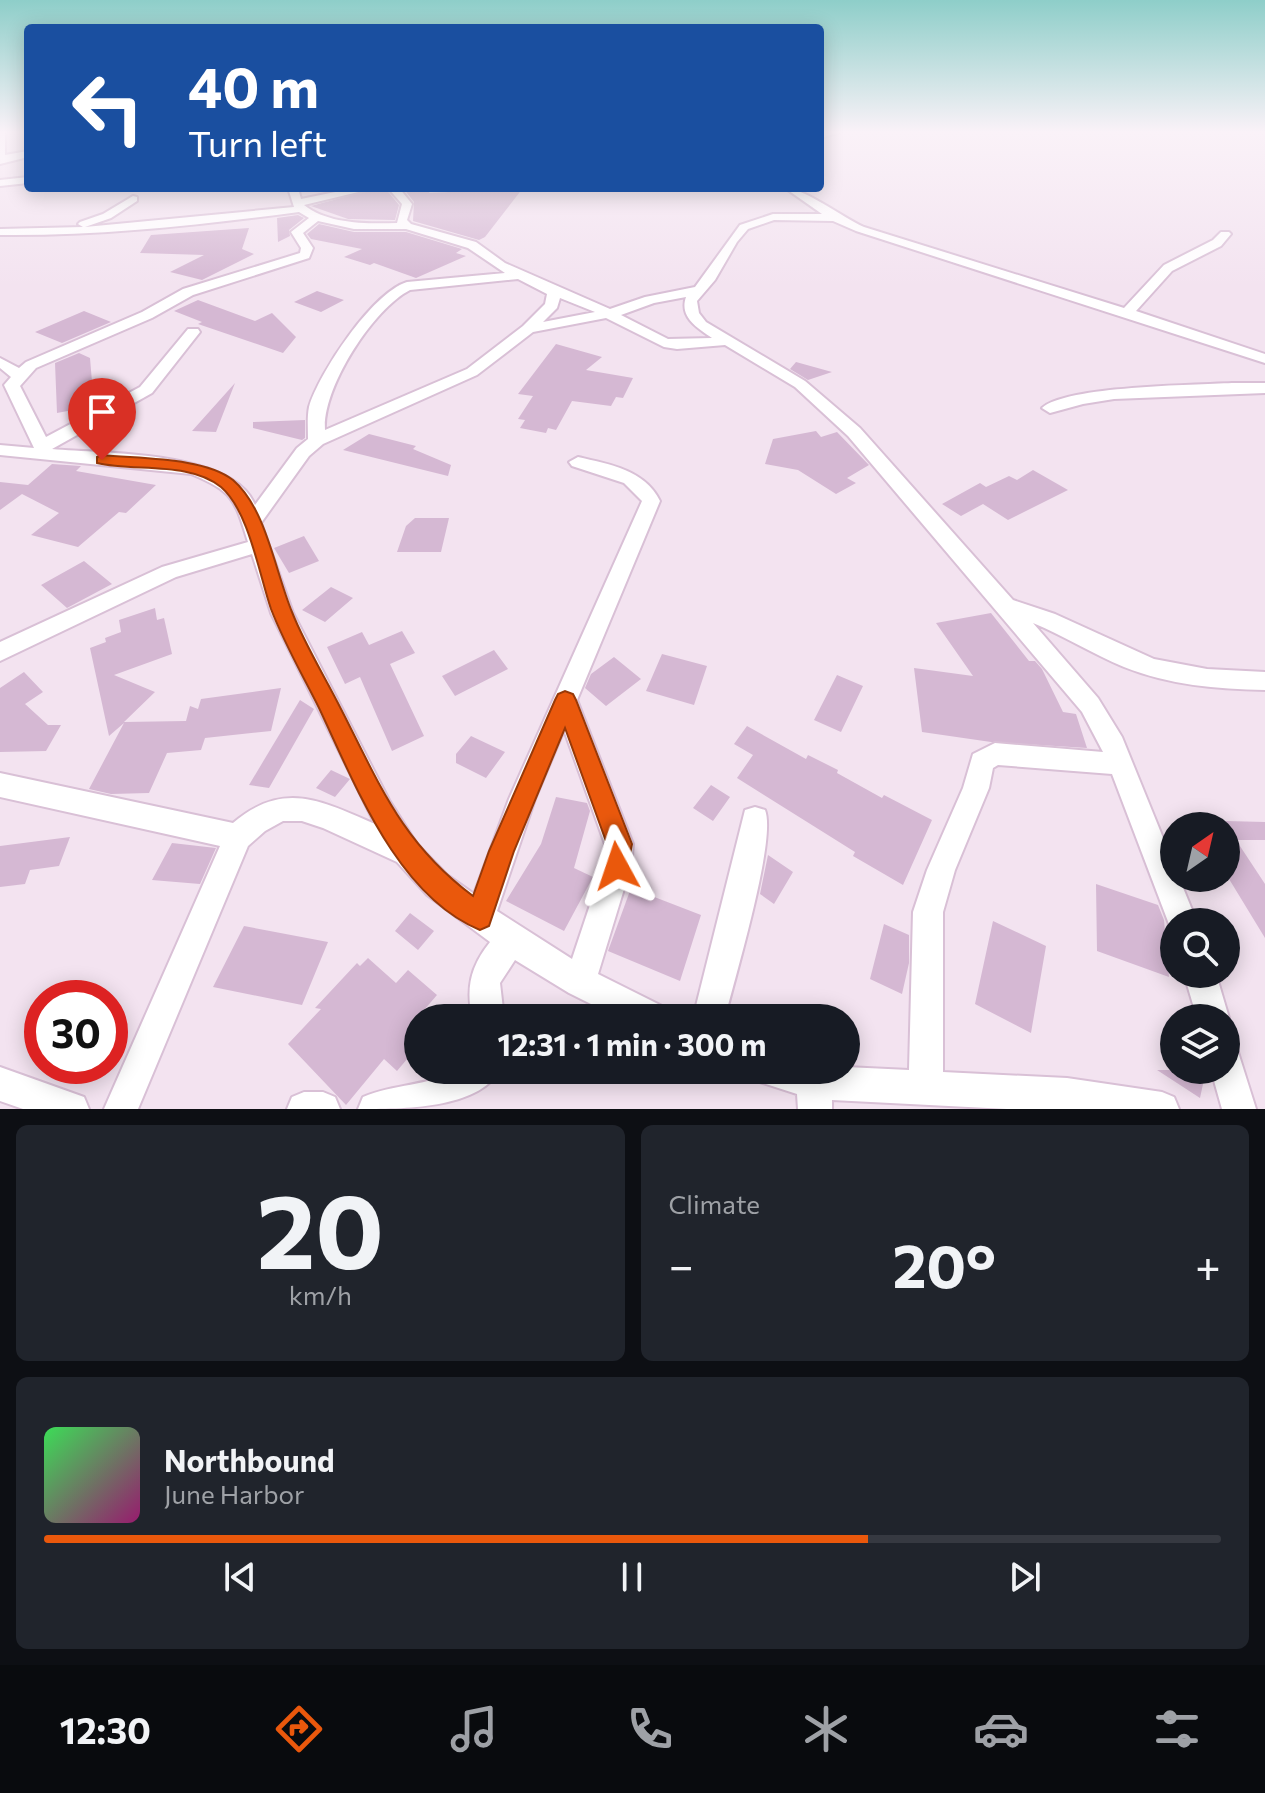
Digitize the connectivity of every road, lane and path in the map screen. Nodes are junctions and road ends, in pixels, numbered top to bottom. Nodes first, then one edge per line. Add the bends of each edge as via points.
1 (294, 192) edge
2 (354, 192) edge
3 (396, 192) edge
4 (796, 192) edge
5 (133, 199) dead end
6 (299, 206) junction
7 (316, 215) junction
8 (835, 218) junction
9 (407, 226) junction
10 (0, 232) edge
11 (62, 234) junction
12 (1225, 234) dead end
13 (521, 275) junction
14 (695, 291) junction
15 (554, 292) junction
16 (1127, 313) junction
17 (609, 314) junction
18 (528, 329) junction
19 (193, 332) dead end
20 (724, 341) junction
21 (1265, 359) edge
22 (0, 362) edge
23 (18, 377) junction
24 (1265, 388) edge
25 (1050, 408) dead end
26 (317, 440) junction
27 (0, 450) edge
28 (44, 451) junction
29 (578, 462) dead end
30 (255, 535) junction
31 (1004, 605) junction
32 (0, 652) edge
33 (1265, 681) edge
34 (565, 700) junction
35 (1120, 764) junction
36 (0, 785) edge
37 (755, 819) dead end
38 (238, 837) junction
39 (407, 853) junction
40 (1177, 908) edge
41 (480, 917) junction
42 (511, 940) junction
43 (580, 982) junction
44 (486, 1004) edge
45 (625, 1004) edge
46 (713, 1004) edge
47 (0, 1084) edge
48 (466, 1084) edge
49 (796, 1084) edge
50 (1232, 1084) edge
51 (926, 1085) junction
52 (814, 1095) edge
53 (72, 1109) edge
54 (121, 1109) edge
55 (304, 1109) edge
56 (323, 1109) edge
57 (375, 1109) edge
58 (1162, 1109) edge
59 (1239, 1109) edge

1 - 6 street
2 - 6 street
3 - 9 street via 407,204 401,221
4 - 8 street
5 - 11 street
6 - 7 street
6 - 11 street via 246,218
7 - 9 street via 370,228
7 - 23 street via 297,232 307,248 305,255 188,292 50,355
8 - 14 street via 773,217 744,227 711,277
8 - 16 street
9 - 13 street via 472,245
10 - 11 street
12 - 16 street via 1168,268
13 - 15 street
13 - 26 street via 395,290 361,329 325,391 317,408
14 - 17 street
14 - 20 street via 692,314
15 - 17 street
15 - 18 street via 552,305
16 - 21 street
17 - 18 street
17 - 20 street via 664,343
18 - 26 street via 457,380
19 - 28 street via 146,390
20 - 31 street via 800,384 854,432
22 - 23 street
23 - 28 street via 14,392
24 - 25 street via 1126,392 1080,397
26 - 30 street via 303,452
27 - 28 street
28 - 30 street via 195,469 224,481 244,500
29 - 34 street via 640,483 651,501
30 - 32 street
30 - 39 street via 282,613
31 - 33 street via 1041,615 1155,670 1199,680
31 - 35 street via 1090,705
34 - 41 street via 501,851
34 - 43 street via 619,844 617,866
35 - 40 street
35 - 51 street via 995,754 982,762 928,912
36 - 38 street
37 - 46 street
38 - 39 street via 263,816 291,808
38 - 54 street
39 - 41 street via 437,885
41 - 42 street
42 - 43 street
42 - 44 street via 486,972
43 - 45 street
47 - 53 street
48 - 57 street
49 - 52 street
50 - 59 street
51 - 52 street
51 - 58 street via 1067,1095
55 - 56 street

